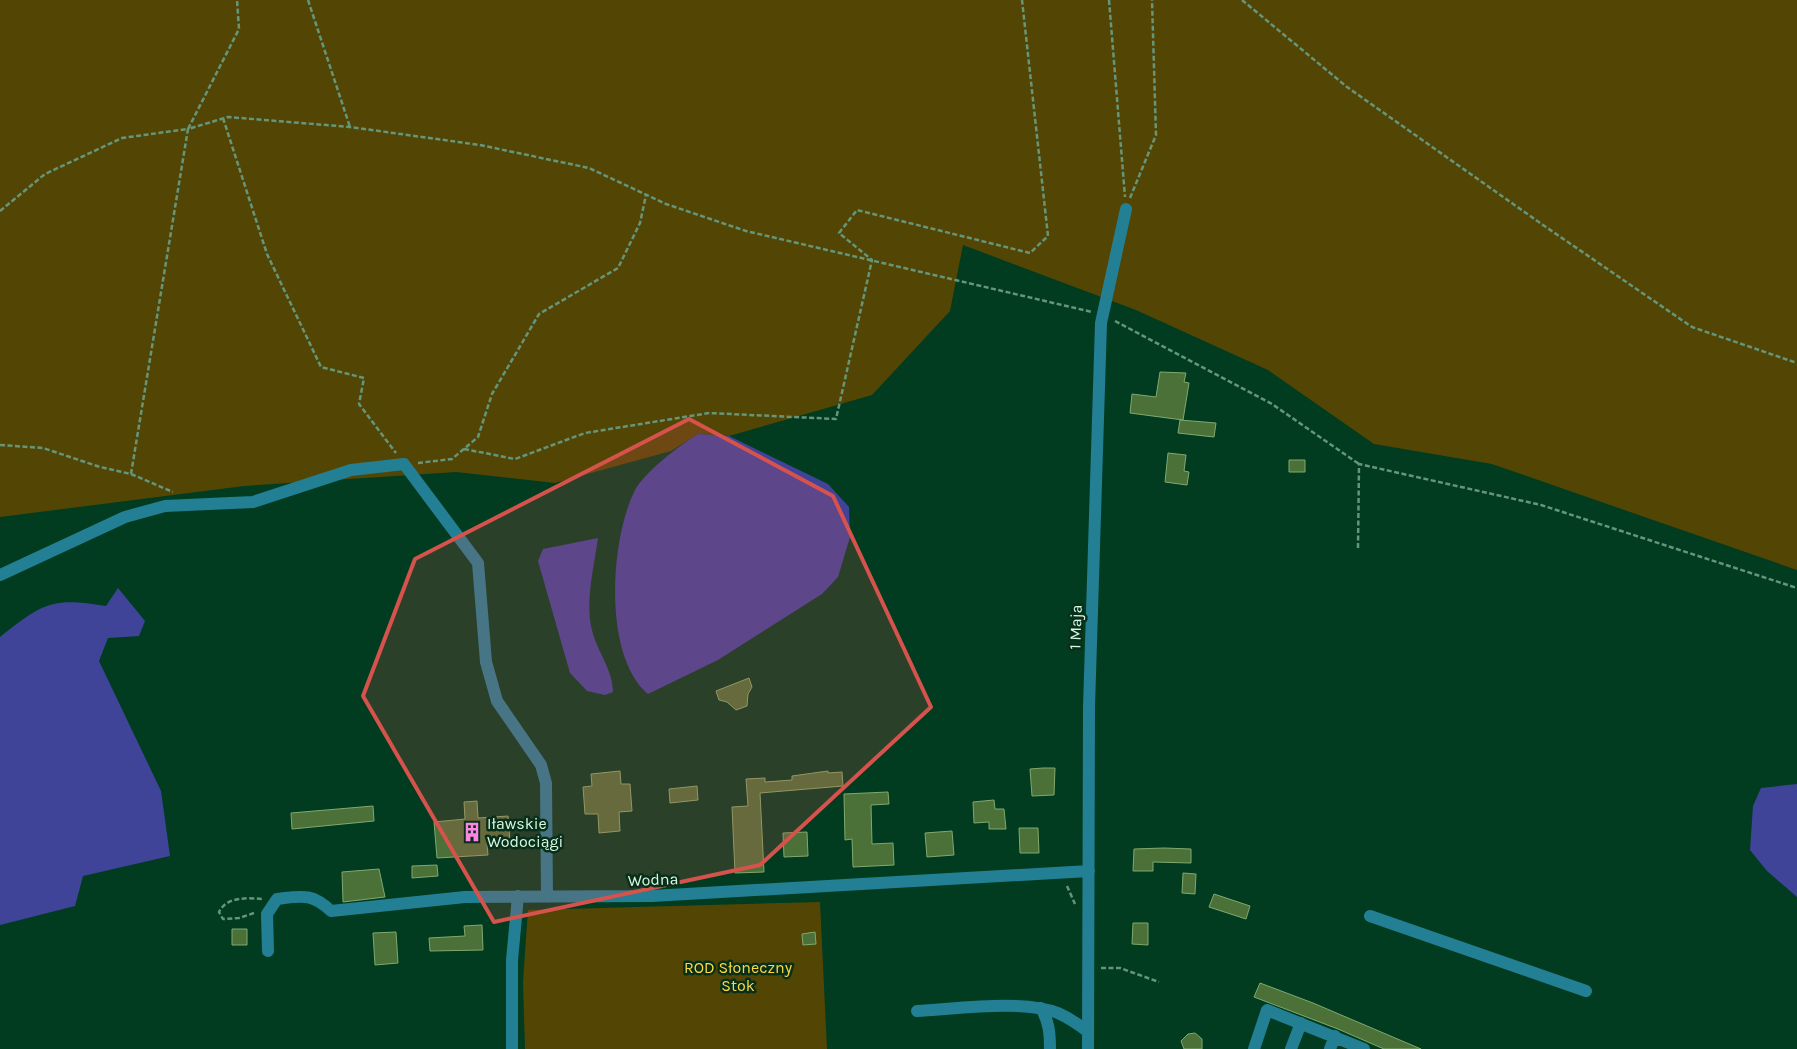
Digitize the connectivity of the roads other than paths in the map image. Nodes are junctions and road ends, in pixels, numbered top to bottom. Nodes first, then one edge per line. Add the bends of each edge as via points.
1 (1126, 209) road end
2 (0, 575) edge
3 (1089, 871) junction
4 (518, 896) junction
5 (546, 897) junction
6 (1370, 916) dead end
7 (268, 951) dead end
8 (1586, 991) dead end
9 (1041, 1008) junction
10 (917, 1011) dead end
11 (1301, 1023) junction
12 (1087, 1031) junction
13 (1335, 1036) junction
14 (512, 1049) edge
15 (1050, 1049) edge
16 (1088, 1049) edge
17 (1254, 1049) edge
18 (1291, 1049) edge
19 (1330, 1049) edge
20 (1364, 1049) edge

1 - 3 street, 1 Maja via 1103,314 1089,707
2 - 5 street via 133,514 165,506 253,502 351,470 404,464 478,563 486,662 497,701 541,765 546,783
3 - 5 street, Wodna via 652,896
3 - 12 street, 1 Maja
4 - 5 street, Wodna
4 - 7 street, Wodna via 465,897 331,911 318,899 298,896 276,901 267,914
4 - 14 street via 512,960
6 - 8 street
9 - 10 street
9 - 12 street via 1073,1020
9 - 15 street via 1050,1032
11 - 13 street
11 - 17 street via 1267,1010
11 - 18 street
12 - 16 street, 1 Maja
13 - 19 street
13 - 20 street

